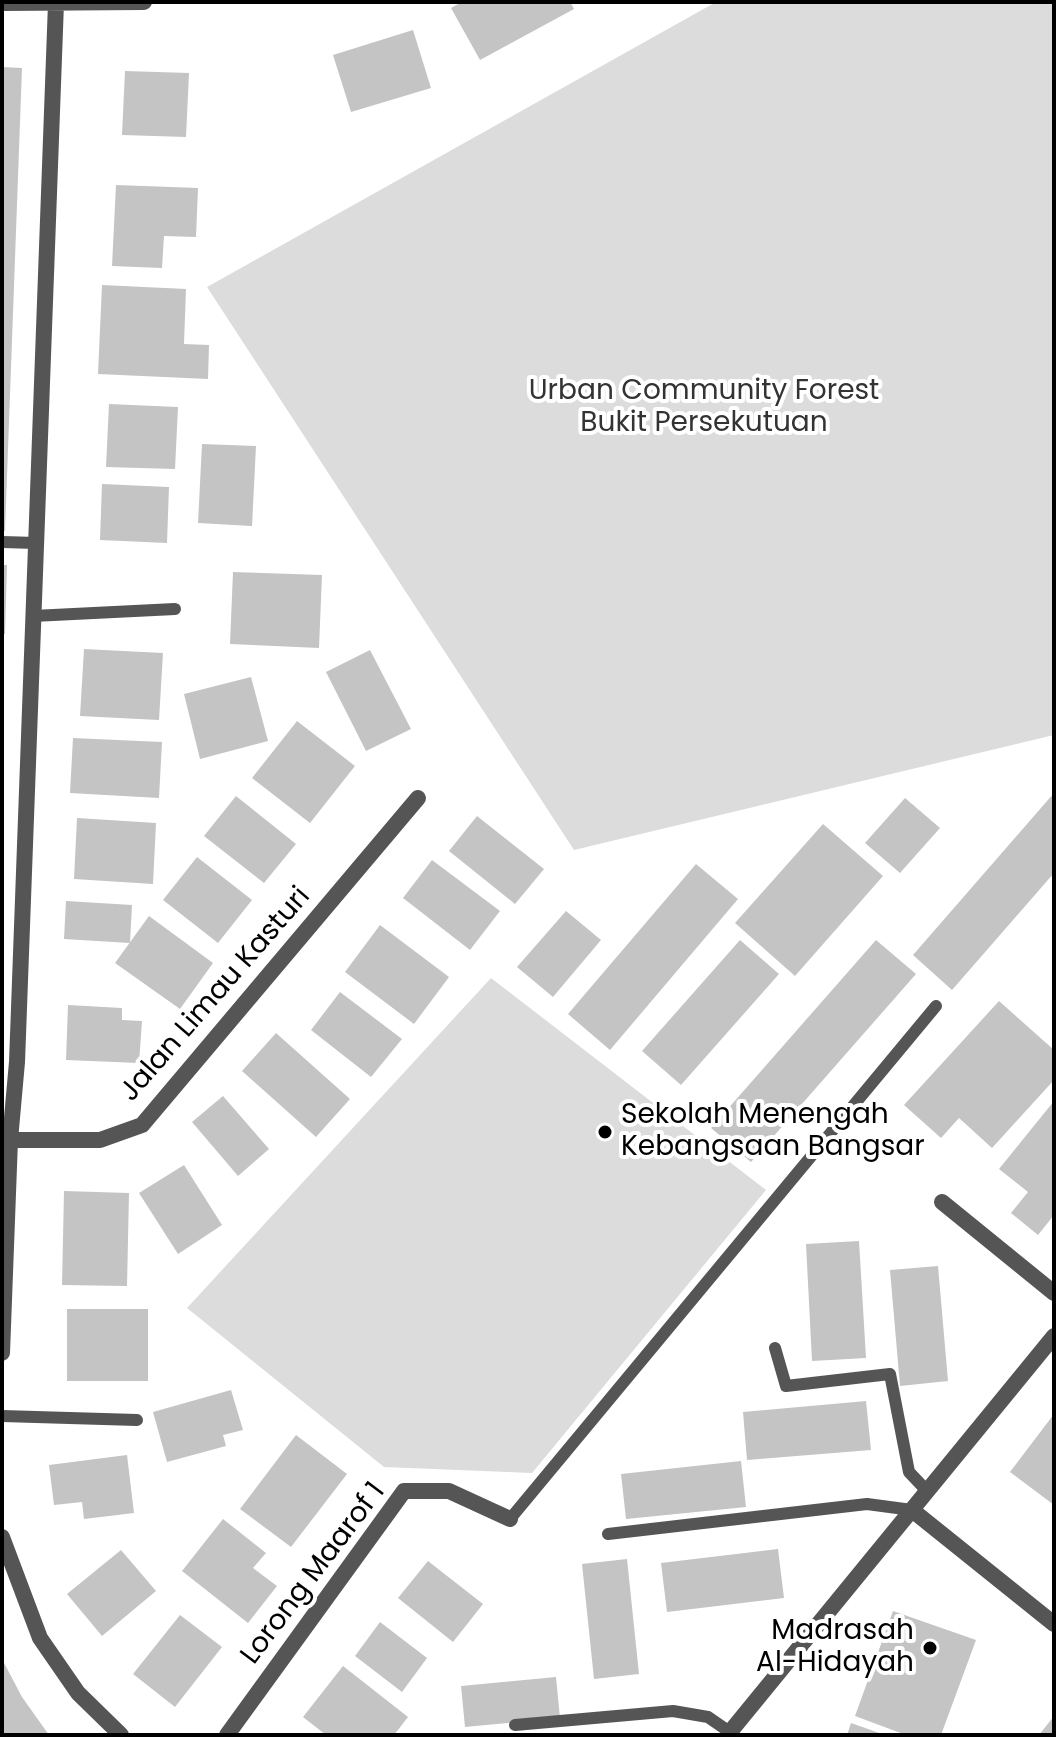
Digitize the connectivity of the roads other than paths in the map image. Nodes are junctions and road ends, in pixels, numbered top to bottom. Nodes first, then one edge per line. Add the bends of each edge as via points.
1 (144, 2) edge
2 (2, 3) edge
3 (56, 3) edge
4 (2, 542) edge
5 (36, 543) junction
6 (175, 609) dead end
7 (33, 616) junction
8 (418, 798) dead end
9 (936, 1006) dead end
10 (9, 1062) edge
11 (10, 1140) junction
12 (942, 1202) dead end
13 (1054, 1293) edge
14 (1054, 1336) edge
15 (775, 1348) dead end
16 (2, 1353) edge
17 (2, 1416) edge
18 (137, 1420) dead end
19 (927, 1491) junction
20 (912, 1510) junction
21 (510, 1519) joint
22 (608, 1534) dead end
23 (2, 1537) edge
24 (1054, 1624) edge
25 (515, 1725) dead end
26 (732, 1733) edge
27 (121, 1735) edge
28 (227, 1735) edge

1 - 3 street
2 - 3 street
3 - 5 street
4 - 5 lane
5 - 7 street
6 - 7 lane
7 - 10 street
8 - 11 street, Jalan Limau Kasturi via 142,1125 100,1140
9 - 21 lane
10 - 11 street
11 - 16 street
12 - 13 street
14 - 19 street
15 - 19 lane via 786,1386 890,1374 909,1472
17 - 18 lane
19 - 20 street
20 - 22 lane via 867,1504
20 - 24 street
20 - 26 street
21 - 28 street, Lorong Maarof 1 via 449,1491 404,1491
23 - 27 street via 40,1638 78,1693
25 - 26 lane via 673,1711 708,1717

